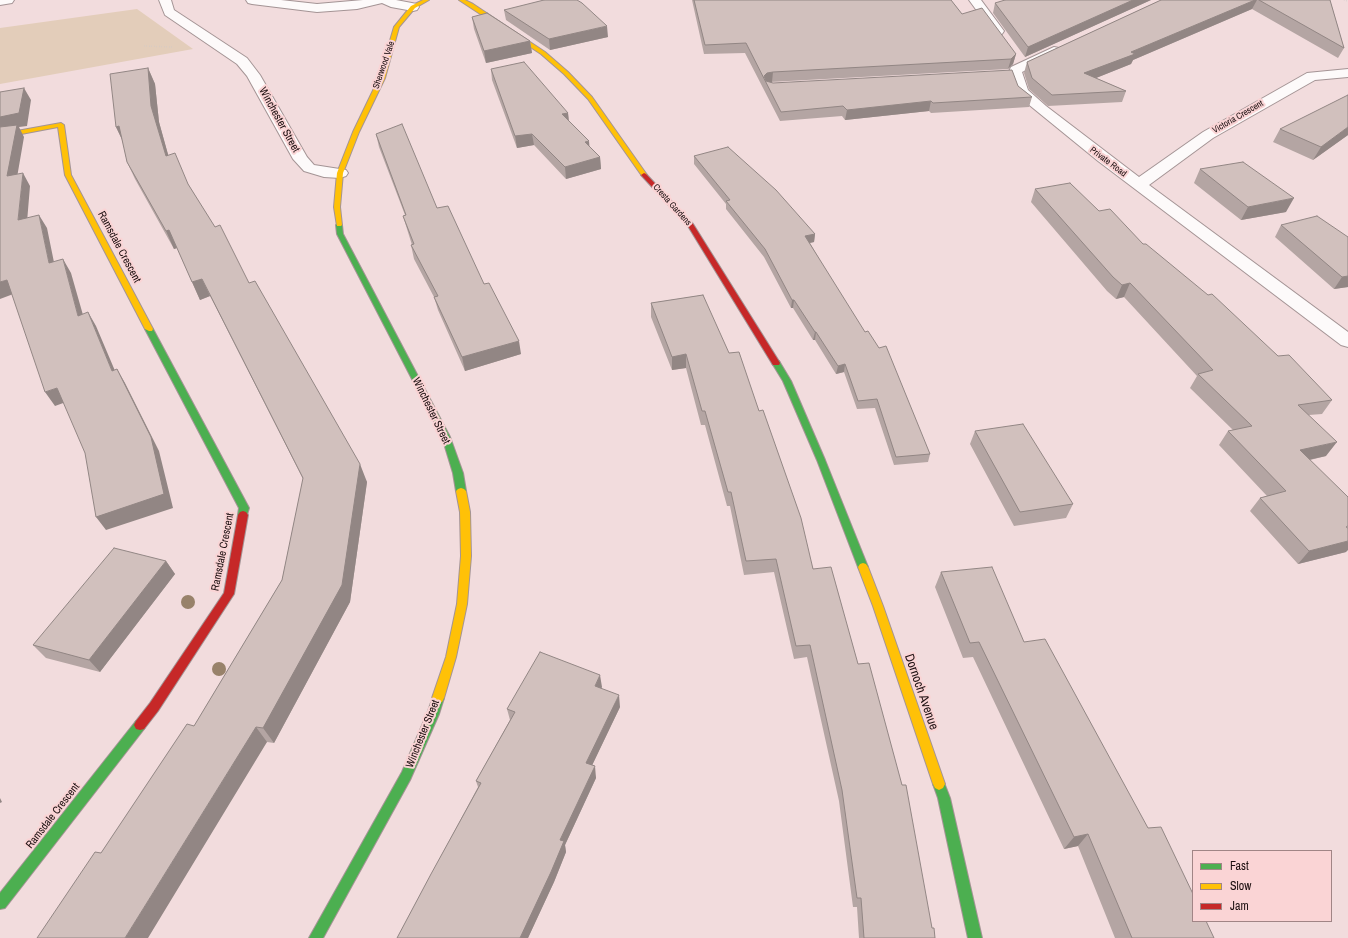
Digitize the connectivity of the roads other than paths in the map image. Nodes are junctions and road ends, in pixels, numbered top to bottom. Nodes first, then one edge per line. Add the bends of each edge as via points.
1 (8, 0) edge
2 (165, 0) edge
3 (252, 0) edge
4 (379, 0) edge
5 (386, 0) edge
6 (427, 0) edge
7 (461, 0) edge
8 (976, 0) edge
9 (0, 1) edge
10 (413, 8) junction
11 (1007, 44) edge
12 (1067, 45) edge
13 (1348, 73) edge
14 (0, 136) edge
15 (340, 173) junction
16 (1139, 185) junction
17 (1348, 341) edge
18 (820, 460) joint
19 (0, 903) edge
20 (316, 938) edge
21 (975, 938) edge

1 - 9 street
2 - 15 street, Winchester Street via 169,12 242,61 253,74 301,159 309,168
3 - 4 street via 317,8 356,5
5 - 10 street
6 - 10 street
7 - 18 street, Cresta Gardens via 543,53 566,73 590,98 643,174 691,225 787,381
8 - 11 street
10 - 15 street, Sherwood Vale via 397,27 382,78
12 - 16 street, Private Road via 1014,67 1022,92 1040,109
13 - 16 street, Victoria Crescent via 1312,76 1208,134
14 - 19 street, Ramsdale Crescent via 61,125 68,175 244,508 229,594 154,707
15 - 20 street, Winchester Street via 337,207 340,234 446,437 458,473 465,512 466,556 462,604 451,657 433,714 406,776
16 - 17 street, Private Road
18 - 21 street, Dornoch Avenue via 878,606 944,798

